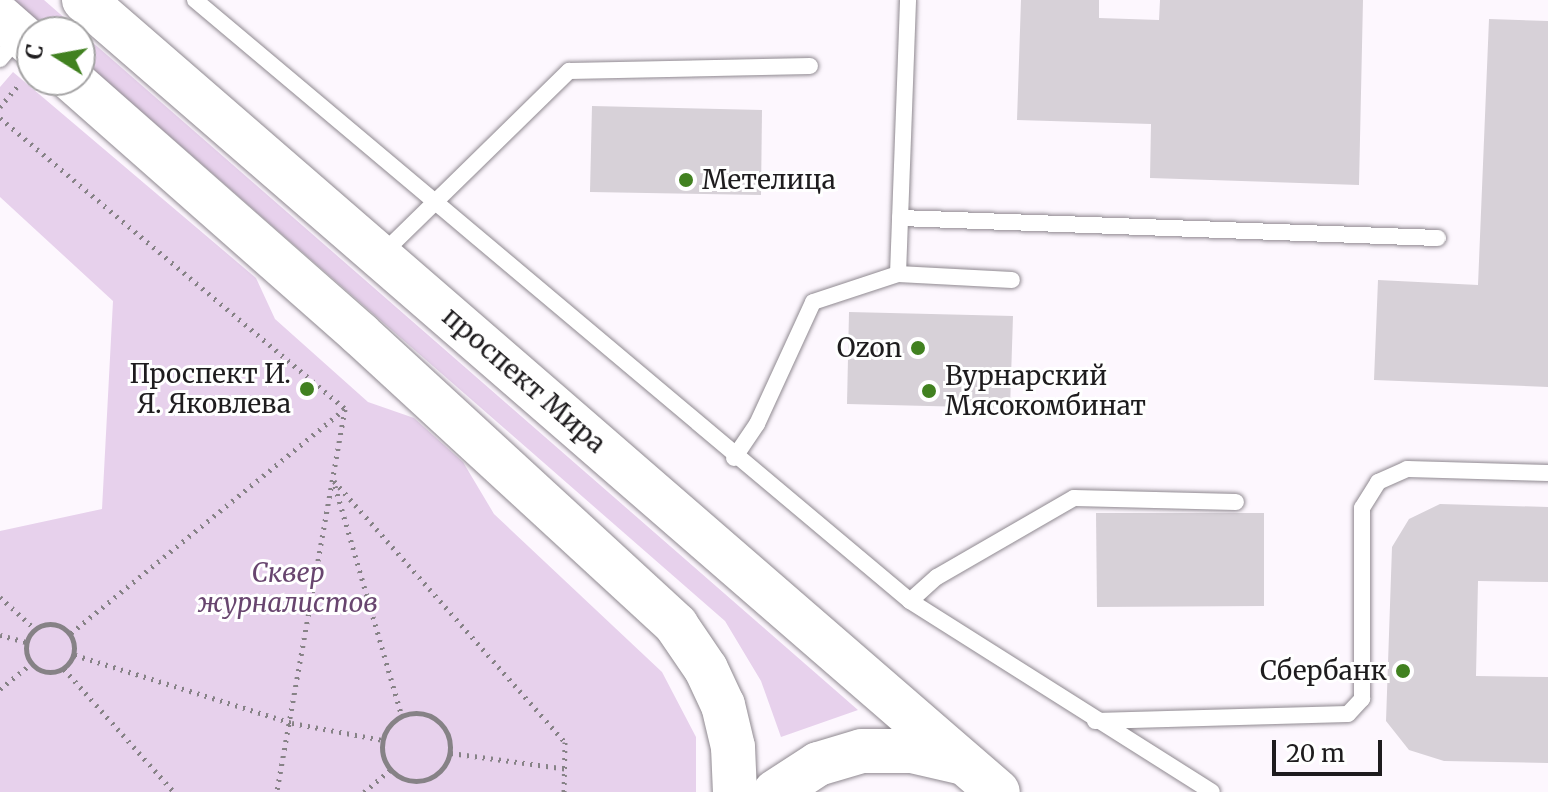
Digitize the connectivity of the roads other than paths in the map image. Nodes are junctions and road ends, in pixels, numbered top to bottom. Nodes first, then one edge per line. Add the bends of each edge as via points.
1 (84, 0) edge
2 (195, 0) edge
3 (908, 0) edge
4 (810, 66) dead end
5 (90, 96) edge
6 (433, 198) junction
7 (900, 218) junction
8 (1438, 238) dead end
9 (381, 254) junction
10 (898, 274) junction
11 (1012, 280) dead end
12 (734, 458) junction
13 (1548, 473) edge
14 (1236, 502) dead end
15 (910, 601) junction
16 (1094, 721) junction
17 (962, 762) junction
18 (735, 792) edge
19 (775, 792) edge
20 (998, 792) edge
21 (1212, 792) edge

1 - 9 main road, проспект Мира
2 - 6 lane
3 - 7 lane
4 - 6 lane via 569,71
5 - 18 main road via 372,345 676,625 723,705 733,747
6 - 9 lane
6 - 12 lane
7 - 8 lane
7 - 10 lane
9 - 17 main road, проспект Мира
10 - 11 lane
10 - 12 lane via 813,302 757,424
12 - 15 lane
13 - 16 lane via 1407,469 1378,482 1362,508 1362,699 1348,714
14 - 15 lane via 1074,498 937,577
15 - 16 lane
16 - 21 lane
17 - 19 main road via 912,751 862,751 818,764
17 - 20 main road, проспект Мира

